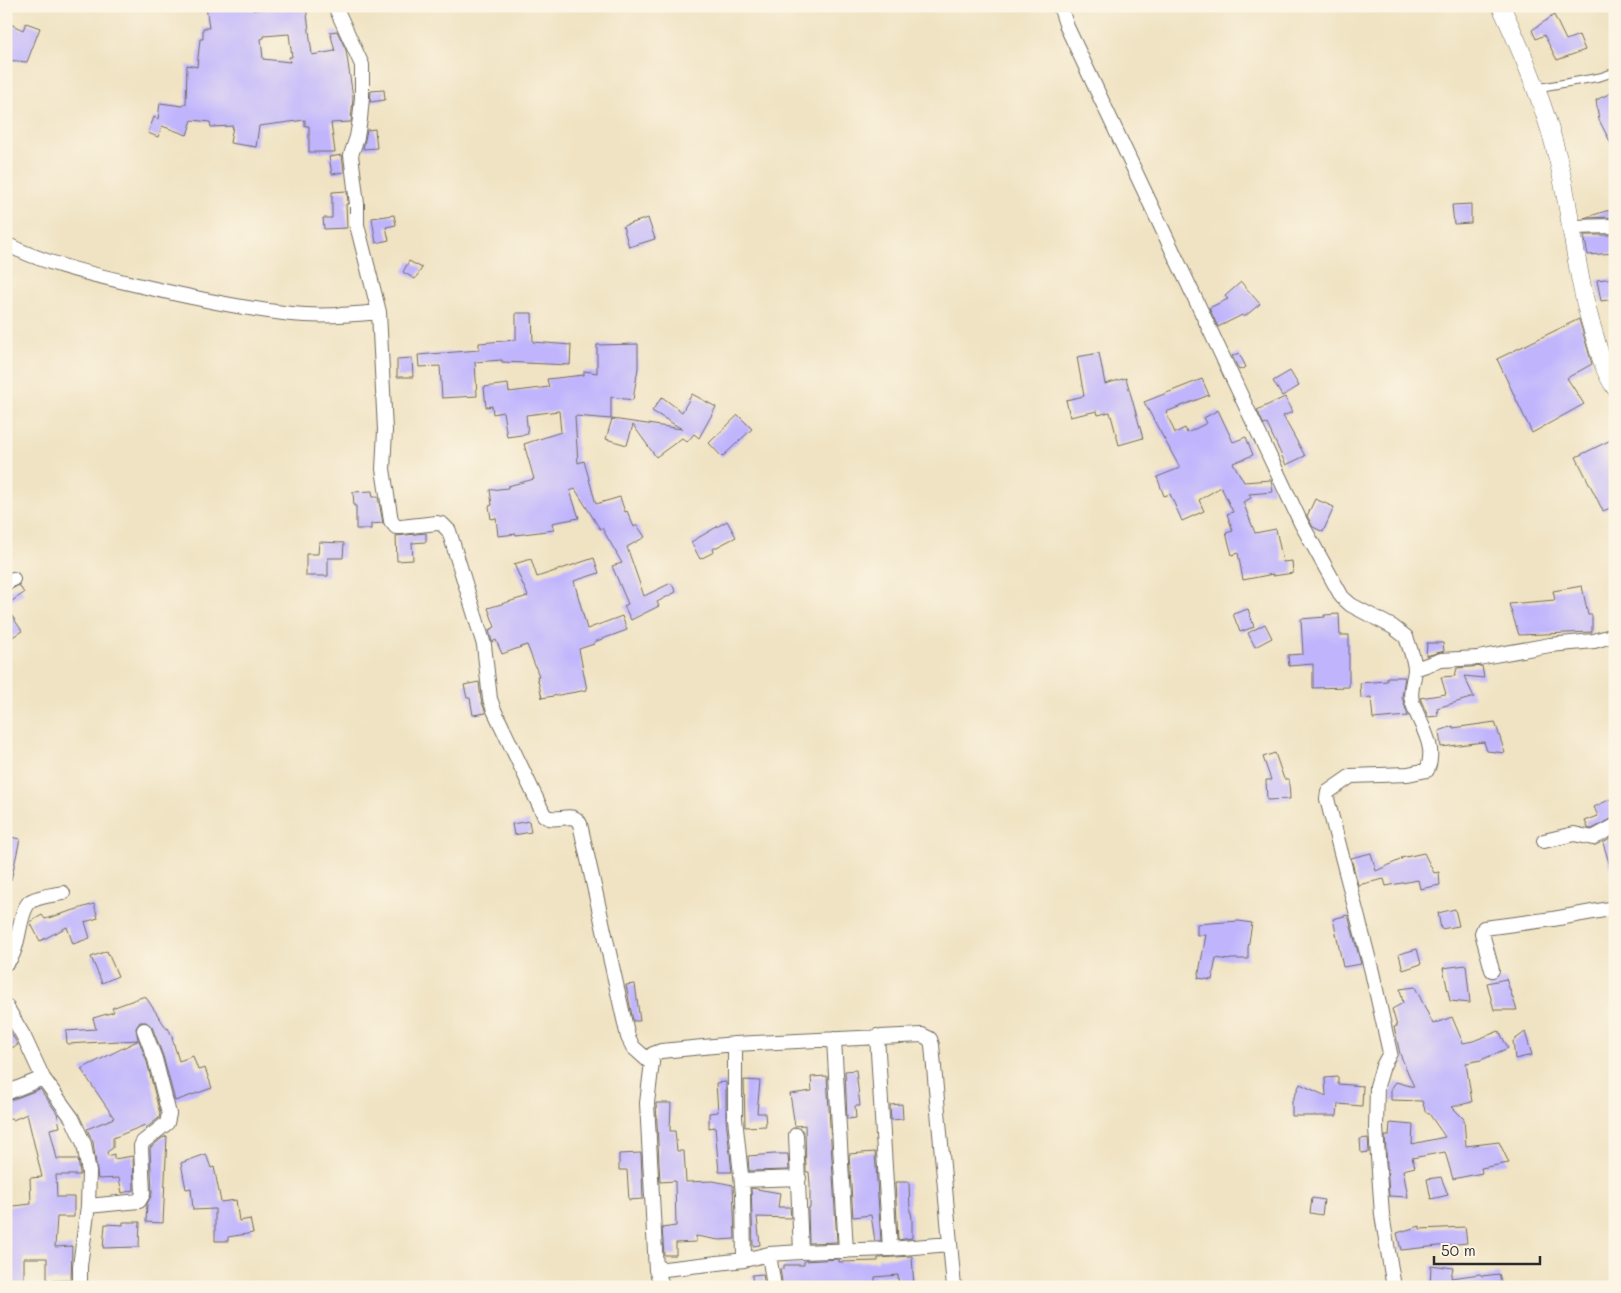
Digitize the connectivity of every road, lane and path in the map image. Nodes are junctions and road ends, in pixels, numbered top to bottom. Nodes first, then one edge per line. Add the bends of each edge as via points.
1 (335, 6) edge
2 (1060, 6) edge
3 (1501, 6) edge
4 (1615, 72) edge
5 (1536, 88) junction
6 (1615, 226) edge
7 (1571, 227) junction
8 (6, 244) edge
9 (379, 312) junction
10 (1615, 387) edge
11 (1615, 635) edge
12 (1415, 669) junction
13 (1615, 826) edge
14 (1544, 841) dead end
15 (62, 893) dead end
16 (1615, 908) edge
17 (6, 963) edge
18 (1492, 970) dead end
19 (6, 1006) edge
20 (144, 1030) dead end
21 (877, 1036) junction
22 (834, 1039) junction
23 (735, 1044) junction
24 (652, 1064) junction
25 (43, 1078) junction
26 (6, 1093) edge
27 (796, 1134) dead end
28 (799, 1178) junction
29 (742, 1180) junction
30 (88, 1206) junction
31 (950, 1244) junction
32 (890, 1249) junction
33 (846, 1251) junction
34 (801, 1252) junction
35 (769, 1254) junction
36 (744, 1260) junction
37 (656, 1270) junction
38 (80, 1287) edge
39 (663, 1287) edge
40 (774, 1287) edge
41 (954, 1287) edge
42 (1394, 1287) edge

1 - 9 street via 362,65 360,119 351,155 357,224
2 - 12 street via 1316,551 1342,597 1406,637
3 - 5 street
4 - 5 lane
5 - 7 street via 1558,160
6 - 7 street
7 - 10 street via 1587,312 1601,358
8 - 9 street via 23,253 97,275 246,308 310,315
9 - 24 street via 384,469 390,520 396,527 436,523 449,531 484,644 494,710 544,815 553,820 574,818 580,824 628,1037 633,1047
11 - 12 street via 1478,658 1442,660
12 - 42 street via 1412,700 1429,741 1430,763 1426,770 1408,774 1352,776 1328,792 1327,799 1390,1053 1377,1086 1376,1128 1382,1215
13 - 14 street via 1593,838 1574,834
15 - 17 street via 34,900 27,906 14,952
16 - 18 street via 1554,920 1484,928 1482,933
19 - 25 street
20 - 30 street via 169,1114 167,1123 141,1146 143,1194 140,1202
21 - 22 street
21 - 31 street via 922,1035 930,1039
21 - 32 street
22 - 23 street
22 - 33 street
23 - 24 street via 661,1051 653,1054
23 - 29 street via 735,1118
24 - 37 street via 647,1103
25 - 26 street
25 - 30 street via 72,1118 84,1144 89,1172
27 - 28 street
28 - 29 street
28 - 34 street
29 - 36 street
30 - 38 street
31 - 32 street
31 - 41 street
32 - 33 street
33 - 34 street
34 - 35 street
35 - 36 street
35 - 40 street
36 - 37 street
37 - 39 street

